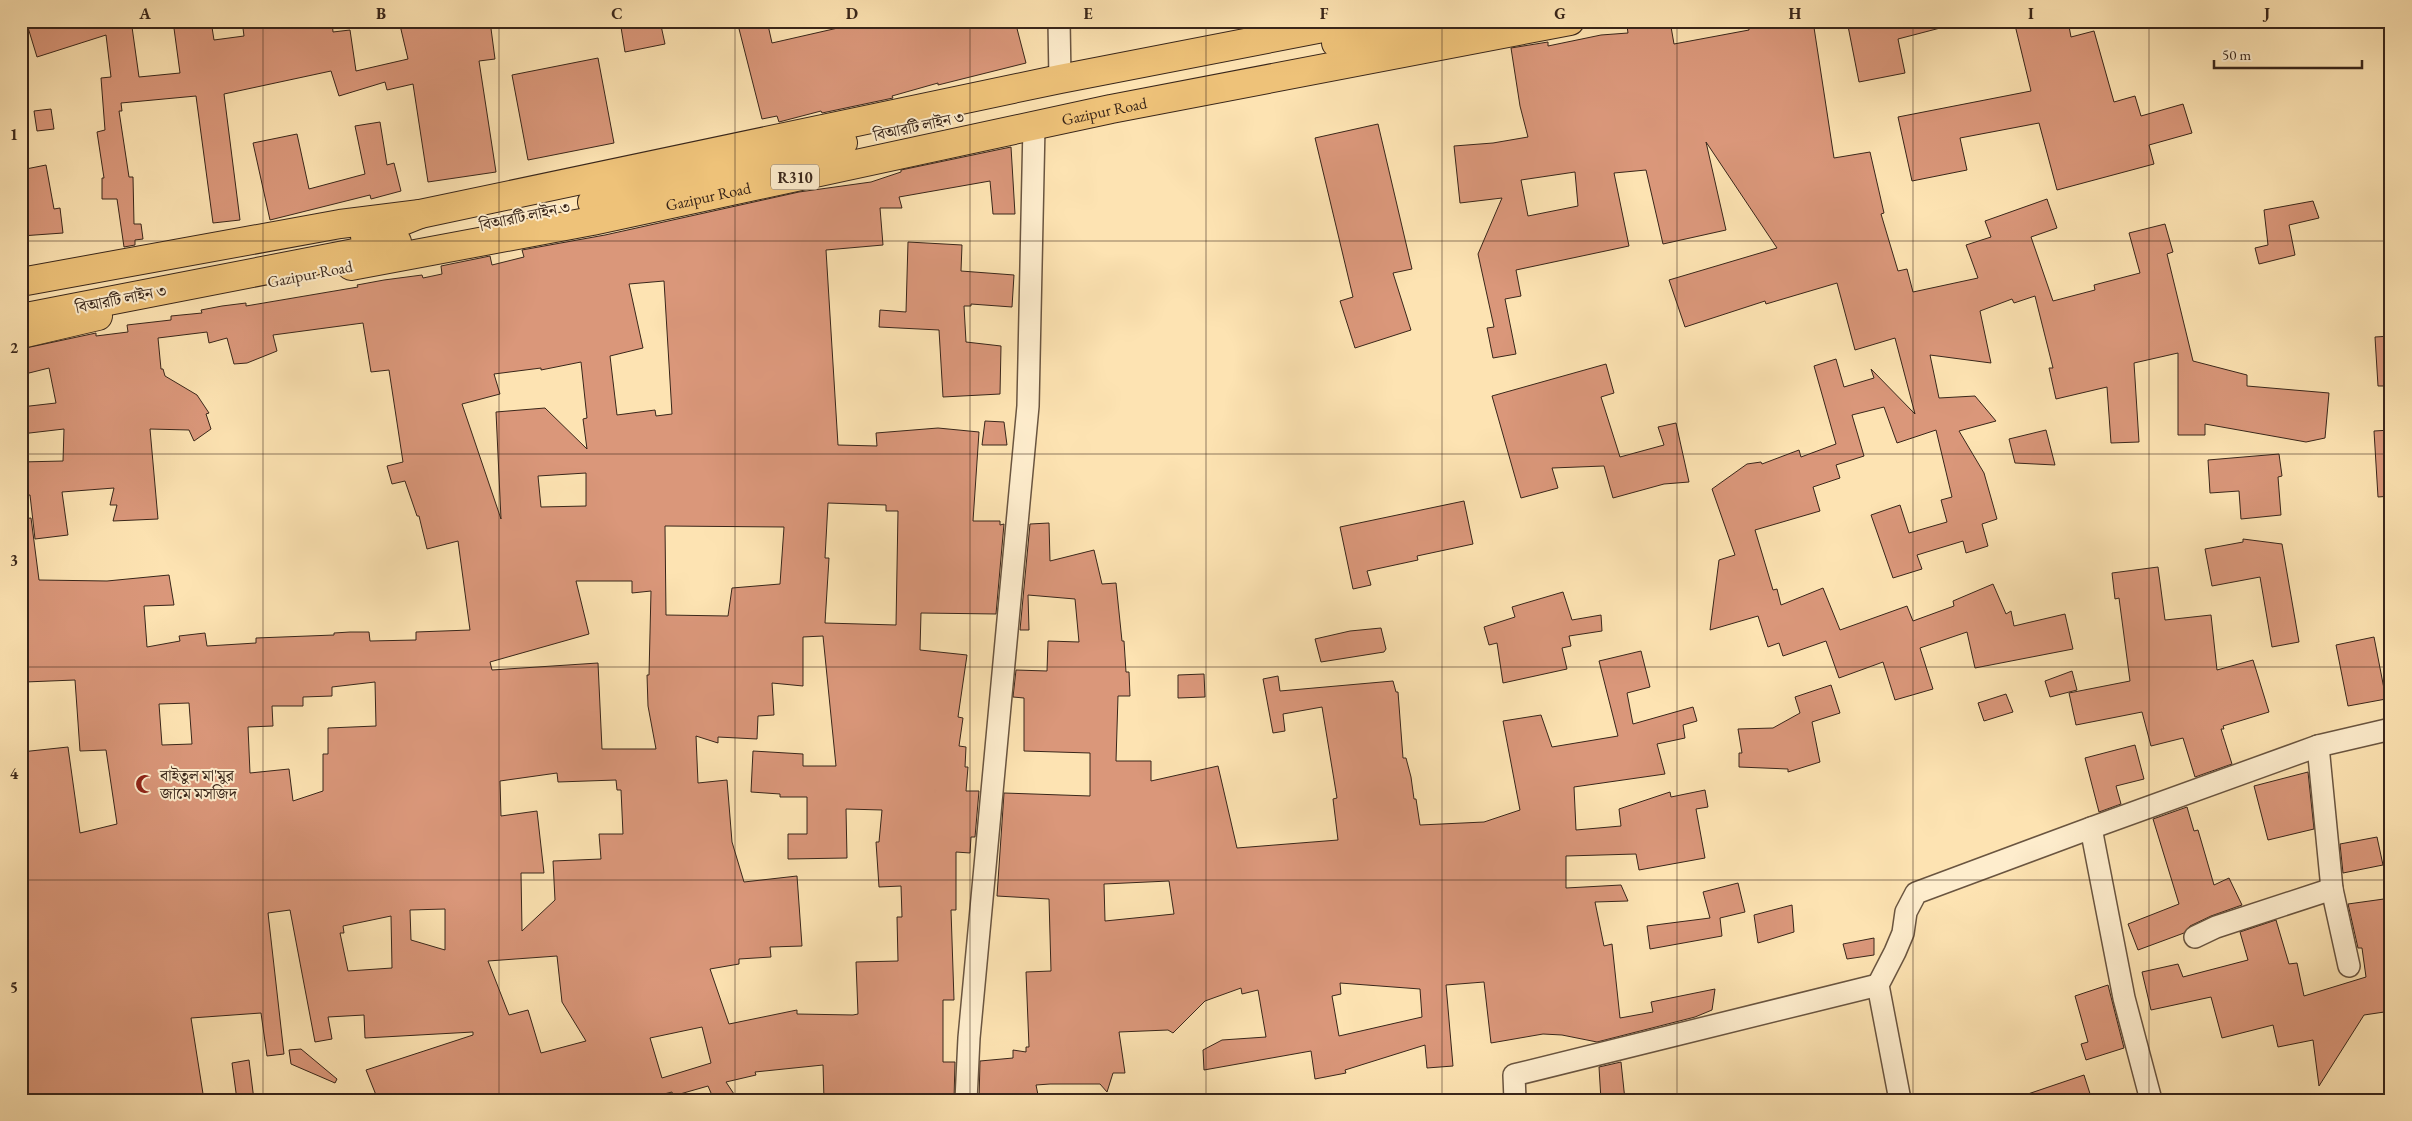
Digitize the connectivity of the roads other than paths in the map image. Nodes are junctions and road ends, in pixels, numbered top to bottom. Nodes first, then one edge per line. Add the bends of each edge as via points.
1 (1058, 21) edge
2 (1359, 21) edge
3 (1444, 21) edge
4 (1570, 21) edge
5 (1060, 78) junction
6 (1034, 126) junction
7 (420, 214) junction
8 (365, 236) junction
9 (397, 242) junction
10 (21, 282) edge
11 (21, 301) edge
12 (21, 318) edge
13 (21, 334) edge
14 (2391, 729) edge
15 (2318, 746) junction
16 (2091, 828) junction
17 (2332, 889) junction
18 (2194, 937) dead end
19 (2348, 966) dead end
20 (1878, 986) junction
21 (966, 1100) edge
22 (1515, 1100) edge
23 (1900, 1100) edge
24 (2151, 1100) edge

1 - 5 street
2 - 5 main road
3 - 9 main road, বিআরটি লাইন ৩ via 913,126 636,192
4 - 6 main road, Gazipur Road / R310
5 - 7 main road
6 - 13 main road, Gazipur Road / R310 via 592,221 95,316
6 - 21 street via 1028,406 969,1038
7 - 8 main road
7 - 10 main road via 340,224
8 - 9 main road, বিআরটি লাইন ৩
8 - 11 main road, বিআরটি লাইন ৩
9 - 12 main road, বিআরটি লাইন ৩
14 - 15 street
15 - 16 street
15 - 17 street
16 - 20 street via 1916,893 1906,912 1903,933
16 - 24 street via 2124,998
17 - 18 street
17 - 19 street
20 - 22 street via 1514,1075
20 - 23 street

